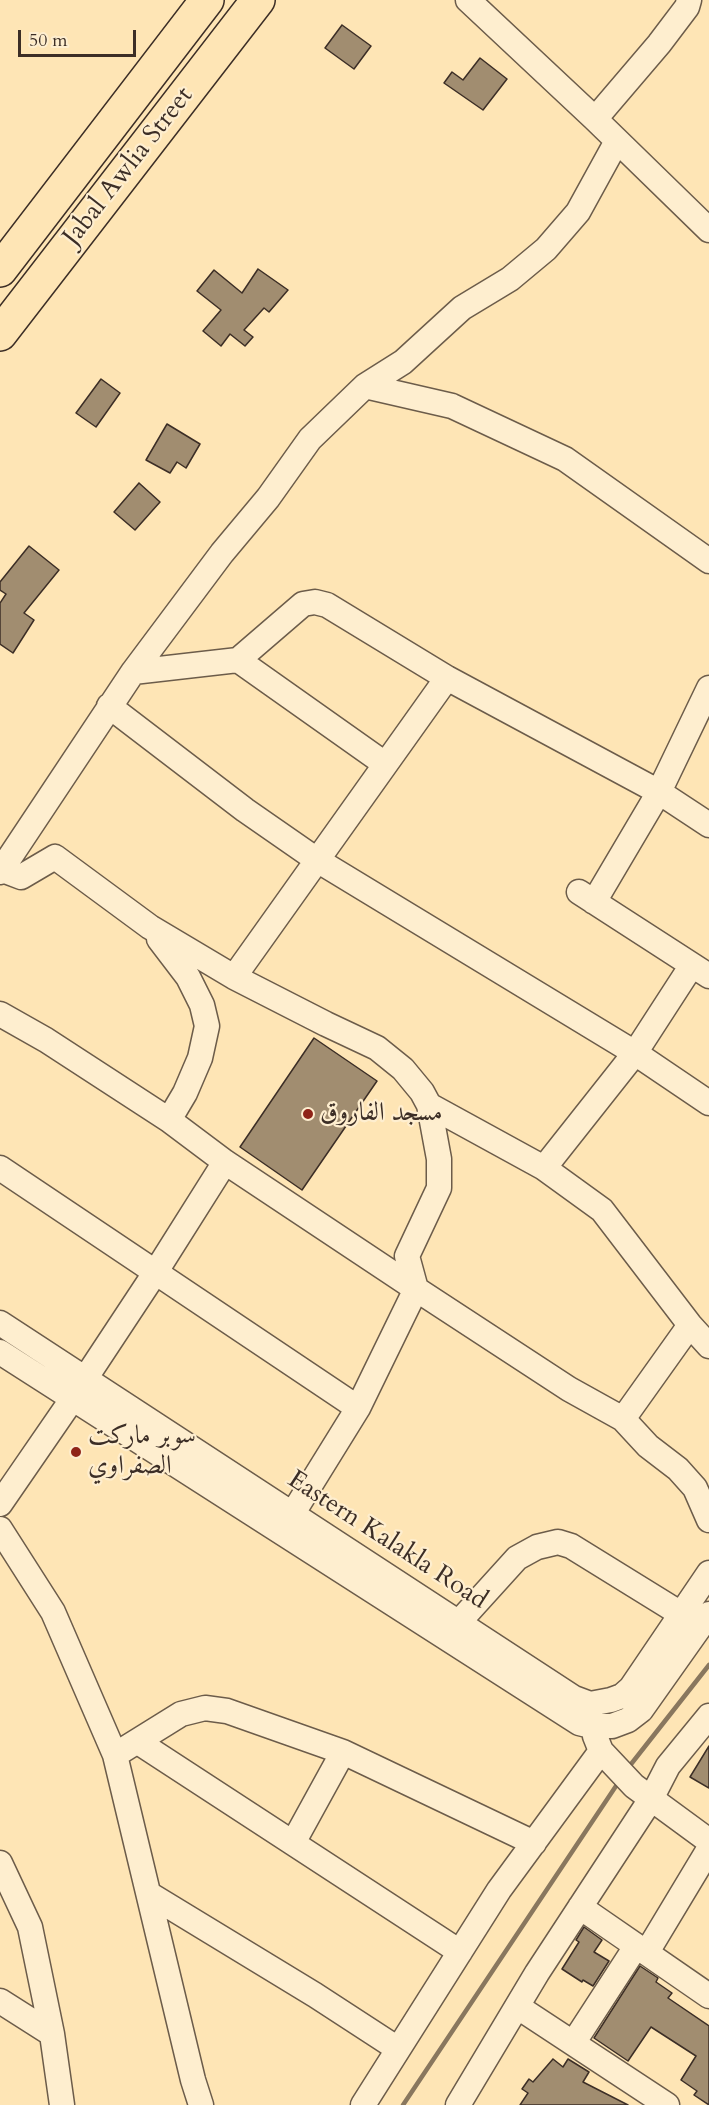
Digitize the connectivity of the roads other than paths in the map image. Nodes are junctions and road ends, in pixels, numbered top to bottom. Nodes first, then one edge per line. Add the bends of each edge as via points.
1 (207, 0) edge
2 (258, 0) edge
3 (468, 0) edge
4 (689, 0) edge
5 (595, 119) junction
6 (617, 141) junction
7 (706, 221) edge
8 (0, 270) edge
9 (0, 334) edge
10 (365, 386) junction
11 (709, 561) edge
12 (238, 660) junction
13 (132, 672) junction
14 (447, 678) junction
15 (709, 688) edge
16 (110, 706) junction
17 (385, 764) junction
18 (659, 792) junction
19 (709, 825) edge
20 (317, 860) junction
21 (0, 870) edge
22 (150, 927) junction
23 (700, 970) edge
24 (234, 977) junction
25 (0, 1014) edge
26 (635, 1053) junction
27 (709, 1103) edge
28 (429, 1105) junction
29 (169, 1120) junction
30 (225, 1162) junction
31 (0, 1168) edge
32 (544, 1168) junction
33 (155, 1273) junction
34 (416, 1289) junction
35 (0, 1323) edge
36 (690, 1325) junction
37 (709, 1346) edge
38 (0, 1352) edge
39 (79, 1388) junction
40 (358, 1408) junction
41 (623, 1419) junction
42 (0, 1504) edge
43 (293, 1513) junction
44 (709, 1520) edge
45 (0, 1529) edge
46 (709, 1573) edge
47 (700, 1619) edge
48 (459, 1622) junction
49 (591, 1715) junction
50 (709, 1716) edge
51 (138, 1742) junction
52 (601, 1751) junction
53 (343, 1752) junction
54 (116, 1755) junction
55 (651, 1799) junction
56 (709, 1841) edge
57 (293, 1843) junction
58 (534, 1843) junction
59 (709, 1849) edge
60 (0, 1863) edge
61 (149, 1894) junction
62 (580, 1907) junction
63 (460, 1952) junction
64 (647, 1952) junction
65 (709, 1996) edge
66 (0, 2001) edge
67 (518, 2007) junction
68 (52, 2034) junction
69 (574, 2042) junction
70 (398, 2049) junction
71 (62, 2105) edge
72 (201, 2105) edge
73 (363, 2105) edge
74 (458, 2105) edge
75 (668, 2105) edge

1 - 8 highway, Jabal Awlia Street
2 - 9 highway, Jabal Awlia Street
3 - 5 street
4 - 5 street via 659,44
5 - 6 street
6 - 7 street
6 - 10 street via 578,212 546,249 510,279 462,308 404,362
10 - 11 street via 452,406 565,459
10 - 13 street via 310,439
12 - 13 street
12 - 14 street via 303,604 315,602
12 - 17 street
13 - 16 street
14 - 17 street
14 - 18 street
15 - 18 street
16 - 20 street
16 - 21 street
17 - 20 street
18 - 19 street
18 - 23 street via 586,897
20 - 24 street
20 - 26 street
21 - 22 street via 21,877 55,857
22 - 24 street
22 - 29 street via 189,977 207,1026 200,1058
23 - 26 street
24 - 28 street via 377,1048 403,1069
25 - 29 street
26 - 27 street
26 - 32 street
28 - 32 street
28 - 34 street via 439,1159 439,1188 407,1256
29 - 30 street
30 - 33 street
30 - 34 street
31 - 33 street
32 - 36 street via 602,1210
33 - 39 street
33 - 40 street
34 - 40 street
34 - 41 street via 569,1389
35 - 39 street, Eastern Kalakla Road
36 - 37 street
36 - 41 street
38 - 39 street, Eastern Kalakla Road
39 - 42 street
39 - 43 street, Eastern Kalakla Road
39 - 49 street, Eastern Kalakla Road via 567,1716
40 - 43 street
41 - 44 street via 695,1488
43 - 48 street, Eastern Kalakla Road
45 - 54 street via 53,1612
46 - 47 street, Eastern Kalakla Road
47 - 48 street via 558,1542 517,1558
47 - 49 street, Eastern Kalakla Road via 641,1710 620,1725
48 - 49 street, Eastern Kalakla Road via 574,1698
49 - 52 street
50 - 55 street via 668,1766
51 - 53 street via 181,1714 205,1708 227,1711
51 - 54 street
51 - 57 street
52 - 55 street
52 - 58 street
53 - 57 street
53 - 58 street
54 - 61 street
55 - 56 street
55 - 62 street
57 - 63 street
58 - 63 street
59 - 64 street
60 - 68 street via 30,1927
61 - 70 street
61 - 72 street
62 - 64 street
62 - 67 street
63 - 70 street
64 - 65 street
64 - 69 street via 635,1948
66 - 68 street
67 - 69 street
67 - 74 street
68 - 71 street
69 - 75 street
70 - 73 street

